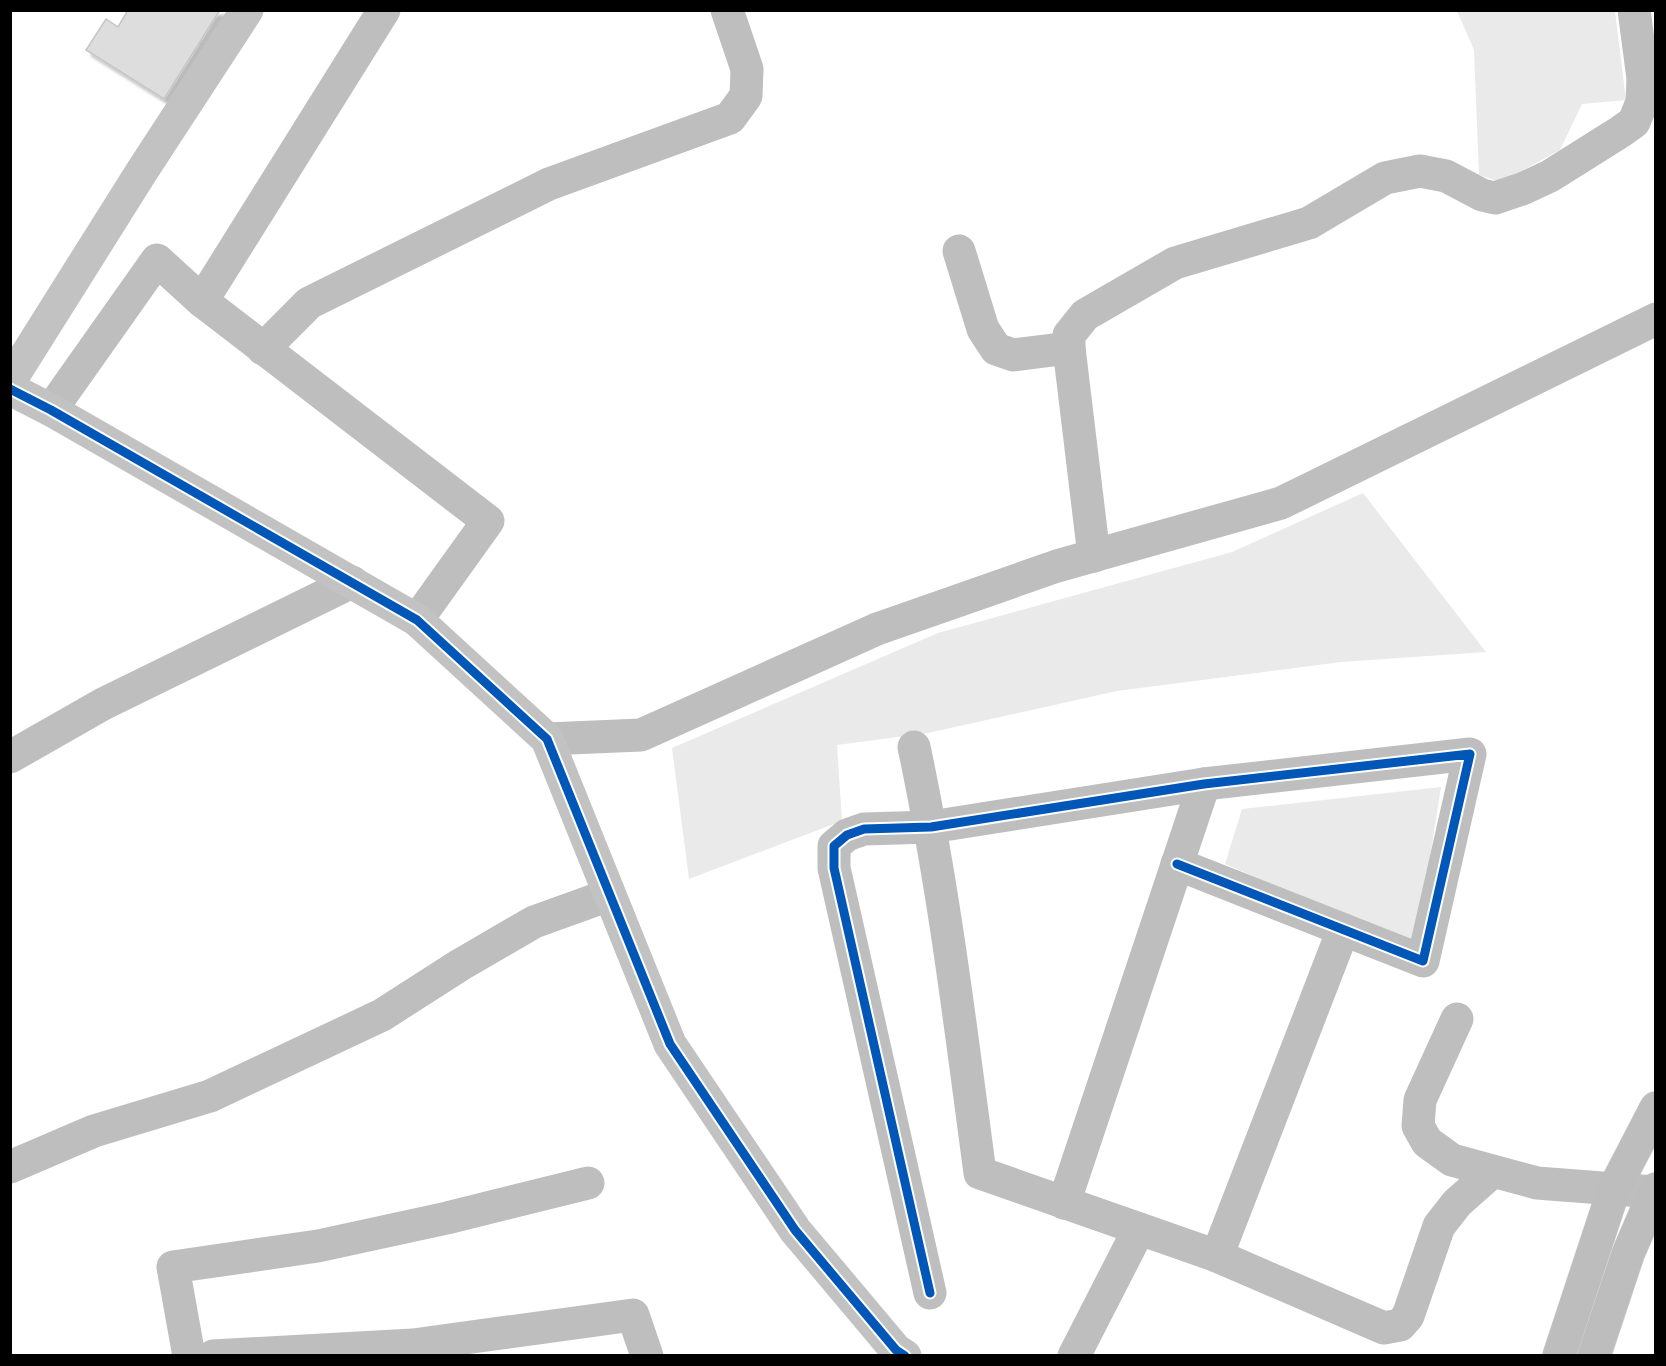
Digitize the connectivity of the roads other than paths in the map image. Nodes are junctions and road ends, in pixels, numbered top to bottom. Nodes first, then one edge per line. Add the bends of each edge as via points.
1 (247, 10) edge
2 (384, 10) edge
3 (727, 10) edge
4 (1634, 10) edge
5 (959, 251) dead end
6 (202, 301) junction
7 (1656, 319) edge
8 (1069, 348) junction
9 (263, 349) junction
10 (10, 381) edge
11 (10, 389) edge
12 (51, 410) junction
13 (1094, 555) junction
14 (352, 582) junction
15 (417, 620) junction
16 (547, 739) junction
17 (914, 747) dead end
18 (10, 757) edge
19 (1204, 784) junction
20 (931, 827) junction
21 (1177, 864) junction
22 (609, 895) junction
23 (1343, 930) junction
24 (1458, 1019) dead end
25 (1656, 1108) edge
26 (10, 1167) edge
27 (1492, 1172) junction
28 (588, 1183) dead end
29 (1614, 1189) junction
30 (1655, 1190) edge
31 (1064, 1203) junction
32 (1139, 1229) junction
33 (1217, 1256) junction
34 (930, 1293) dead end
35 (415, 1350) edge
36 (221, 1355) edge
37 (189, 1356) edge
38 (647, 1356) edge
39 (905, 1356) edge
40 (1074, 1356) edge
41 (1559, 1356) edge
42 (1594, 1356) edge

1 - 10 street
2 - 6 street
3 - 9 street via 747,69 746,96 730,118 539,189 309,303
4 - 8 street via 1643,78 1642,102 1634,122 1550,176 1495,198 1446,176 1420,171 1385,178 1309,223 1175,263 1085,315 1069,335
5 - 8 street via 983,329 996,349 1013,355
6 - 9 street
6 - 12 street via 157,260
7 - 13 street via 1281,503
8 - 13 street
9 - 15 street via 488,521
11 - 12 street
12 - 14 street
13 - 16 street via 877,629 641,735
14 - 15 street
14 - 18 street via 103,704
15 - 16 street
16 - 22 street
17 - 20 street
19 - 20 street
19 - 21 street
19 - 23 street via 1470,754 1423,961
20 - 31 street via 980,1173
20 - 34 street via 864,829 847,835 834,846 834,868
21 - 23 street
21 - 31 street
22 - 26 street via 534,922 382,1015 210,1096 94,1131
22 - 39 street via 670,1044 795,1230
23 - 33 street
24 - 27 street via 1419,1100 1418,1126 1427,1142 1452,1160
25 - 29 main road
27 - 29 street via 1537,1183
27 - 33 street via 1457,1203 1439,1226 1407,1316 1400,1325 1384,1328
28 - 37 street via 318,1246 173,1267
29 - 30 street
29 - 41 main road
30 - 42 main road via 1628,1254
31 - 32 street
32 - 33 street
32 - 40 street
35 - 36 street
35 - 38 street via 633,1315

